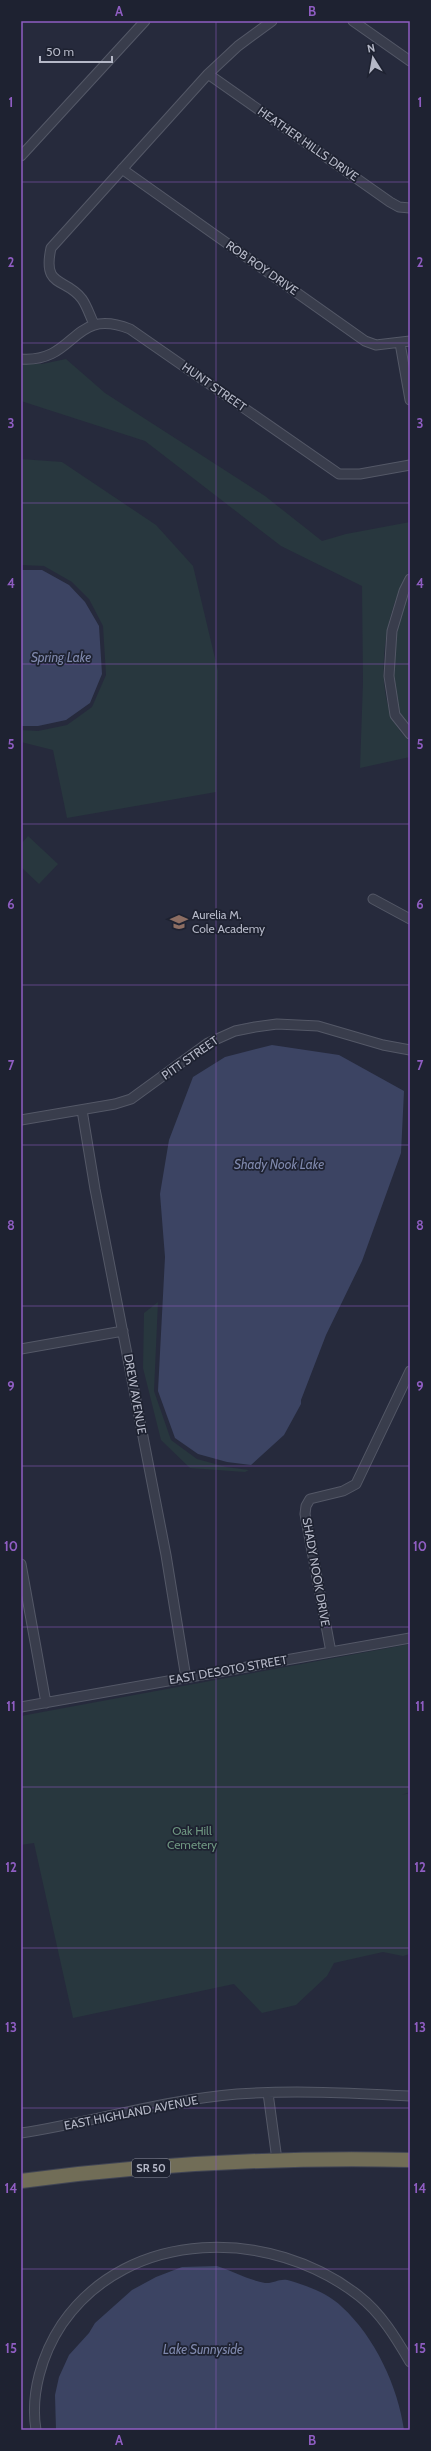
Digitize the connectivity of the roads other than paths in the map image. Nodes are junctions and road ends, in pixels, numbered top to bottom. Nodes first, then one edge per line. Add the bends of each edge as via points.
1 (145, 21) edge
2 (272, 21) edge
3 (353, 21) edge
4 (410, 61) edge
5 (208, 74) junction
6 (21, 156) edge
7 (122, 169) junction
8 (410, 208) edge
9 (94, 324) junction
10 (410, 341) edge
11 (400, 343) junction
12 (21, 359) edge
13 (410, 400) edge
14 (410, 465) edge
15 (410, 579) edge
16 (410, 734) edge
17 (373, 899) dead end
18 (410, 919) edge
19 (410, 1050) edge
20 (82, 1110) junction
21 (21, 1120) edge
22 (123, 1330) junction
23 (21, 1349) edge
24 (410, 1371) edge
25 (21, 1564) edge
26 (410, 1638) edge
27 (331, 1652) junction
28 (186, 1678) junction
29 (46, 1703) junction
30 (21, 1707) edge
31 (268, 2093) junction
32 (410, 2096) edge
33 (21, 2133) edge
34 (277, 2160) junction
35 (410, 2160) edge
36 (21, 2181) edge
37 (410, 2362) edge
38 (36, 2430) edge

1 - 6 street
2 - 5 street via 238,46
3 - 4 street
5 - 7 street
5 - 8 street, HEATHER HILLS DRIVE via 390,202 399,207
7 - 9 street via 51,248 49,258 51,273 55,279 81,298
7 - 11 street, ROB ROY DRIVE via 365,341 376,345
9 - 12 street, HUNT STREET via 79,332 52,355
9 - 14 street, HUNT STREET via 110,322 130,329 339,474 360,474
10 - 11 street, ROB ROY DRIVE
11 - 13 street
15 - 16 street via 392,631 389,676 395,715
17 - 18 street
19 - 20 street, PITT STREET via 318,1026 277,1024 255,1027 235,1031 208,1043 131,1099
20 - 21 street, PITT STREET
20 - 22 street, DREW AVENUE
22 - 23 street
22 - 28 street, DREW AVENUE via 166,1555
24 - 27 street, SHADY NOOK DRIVE via 356,1484 344,1491 310,1499 306,1506 308,1530
25 - 29 street
26 - 27 street, EAST DESOTO STREET
27 - 28 street, EAST DESOTO STREET
28 - 29 street, EAST DESOTO STREET
29 - 30 street, EAST DESOTO STREET
31 - 32 street, EAST HIGHLAND AVENUE via 328,2091
31 - 33 street, EAST HIGHLAND AVENUE via 237,2094 179,2102
31 - 34 street
34 - 35 highway, SR 50
34 - 36 highway, SR 50 via 128,2170
37 - 38 street via 387,2325 372,2308 359,2296 314,2268 275,2254 244,2248 215,2246 185,2250 157,2256 122,2270 95,2289 67,2318 49,2347 38,2381 34,2405

